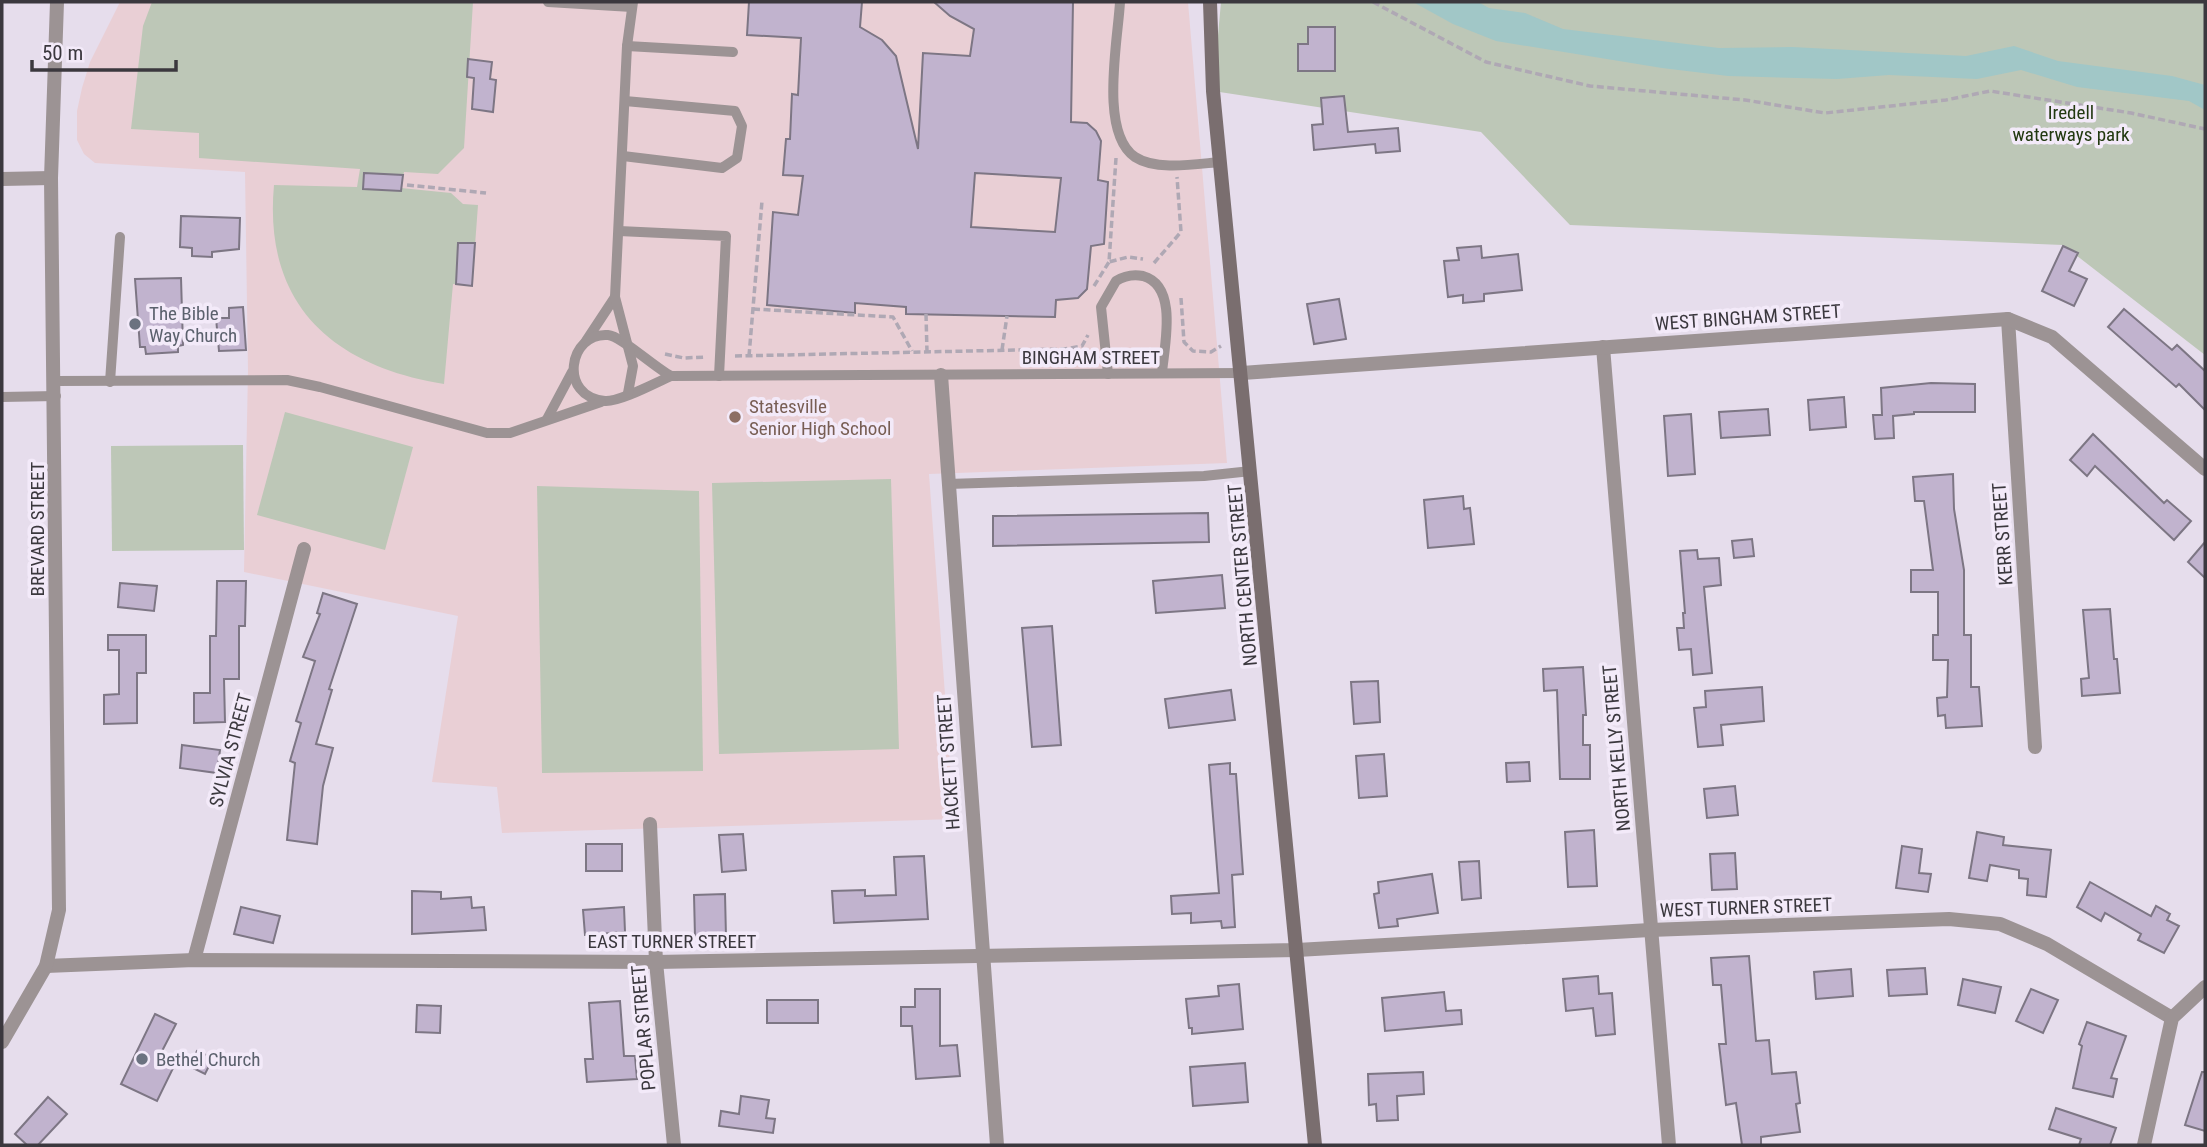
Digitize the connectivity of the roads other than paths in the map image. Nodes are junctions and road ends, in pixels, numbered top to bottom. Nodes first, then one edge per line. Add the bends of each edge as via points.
1 (57, 2) edge
2 (548, 2) edge
3 (1121, 2) edge
4 (1210, 2) edge
5 (633, 5) edge
6 (627, 46) junction
7 (733, 52) dead end
8 (625, 102) junction
9 (623, 156) junction
10 (1220, 162) junction
11 (51, 178) junction
12 (2, 179) edge
13 (619, 231) junction
14 (120, 237) dead end
15 (615, 297) junction
16 (2008, 319) junction
17 (583, 346) junction
18 (631, 347) junction
19 (1603, 347) junction
20 (572, 372) junction
21 (1162, 373) junction
22 (1242, 373) junction
23 (1108, 374) junction
24 (941, 375) junction
25 (671, 376) junction
26 (719, 376) junction
27 (110, 382) junction
28 (55, 388) junction
29 (628, 393) junction
30 (2, 397) edge
31 (604, 401) junction
32 (547, 419) junction
33 (2205, 469) edge
34 (1251, 471) junction
35 (948, 484) junction
36 (304, 549) dead end
37 (2035, 747) dead end
38 (650, 824) dead end
39 (1650, 930) junction
40 (1297, 950) junction
41 (981, 957) junction
42 (194, 960) junction
43 (656, 962) junction
44 (46, 966) junction
45 (2205, 986) edge
46 (2172, 1018) junction
47 (2, 1042) edge
48 (674, 1145) edge
49 (997, 1145) edge
50 (1315, 1145) edge
51 (1669, 1145) edge
52 (2144, 1145) edge

1 - 11 street, BREVARD STREET
2 - 5 lane
3 - 10 lane via 1114,115 1119,139 1136,157 1157,164
4 - 10 main road, NORTH CENTER STREET
5 - 6 lane
6 - 7 lane
6 - 8 lane
8 - 9 lane
8 - 9 lane via 735,111 742,126 737,158 722,168
9 - 13 lane
10 - 22 main road, NORTH CENTER STREET
11 - 12 street
11 - 28 street, BREVARD STREET
13 - 15 lane
13 - 26 lane via 726,236
14 - 27 lane
15 - 17 lane
15 - 18 lane
16 - 19 street, WEST BINGHAM STREET
16 - 33 street, WEST BINGHAM STREET via 2053,337
16 - 37 street, KERR STREET
17 - 18 lane via 606,334
17 - 20 lane
18 - 25 lane
18 - 29 lane via 633,381
19 - 22 street, WEST BINGHAM STREET
19 - 39 street, NORTH KELLY STREET
20 - 31 lane via 578,387
20 - 32 lane
21 - 22 lane, BINGHAM STREET
21 - 23 lane, BINGHAM STREET
21 - 23 lane via 1164,298 1153,281 1138,275 1116,281 1101,307
22 - 34 main road, NORTH CENTER STREET
23 - 24 lane, BINGHAM STREET
24 - 26 lane, BINGHAM STREET
24 - 35 street, HACKETT STREET
25 - 26 lane, BINGHAM STREET
25 - 29 lane
27 - 28 lane
27 - 32 lane via 287,380 487,433 510,433
28 - 30 lane
28 - 44 street, BREVARD STREET via 59,910
29 - 31 lane
31 - 32 lane
34 - 35 lane
34 - 40 main road, NORTH CENTER STREET
35 - 41 street, HACKETT STREET
36 - 42 street, SYLVIA STREET
38 - 43 street, POPLAR STREET
39 - 40 street, WEST TURNER STREET
39 - 46 street, WEST TURNER STREET via 1949,919 2000,924 2047,944
39 - 51 street, NORTH KELLY STREET
40 - 41 street, EAST TURNER STREET
40 - 50 main road, NORTH CENTER STREET
41 - 43 street, EAST TURNER STREET
41 - 49 street, HACKETT STREET
42 - 43 street, EAST TURNER STREET
42 - 44 street, EAST TURNER STREET
43 - 48 street, POPLAR STREET
44 - 47 street, BREVARD STREET
45 - 46 street
46 - 52 street

